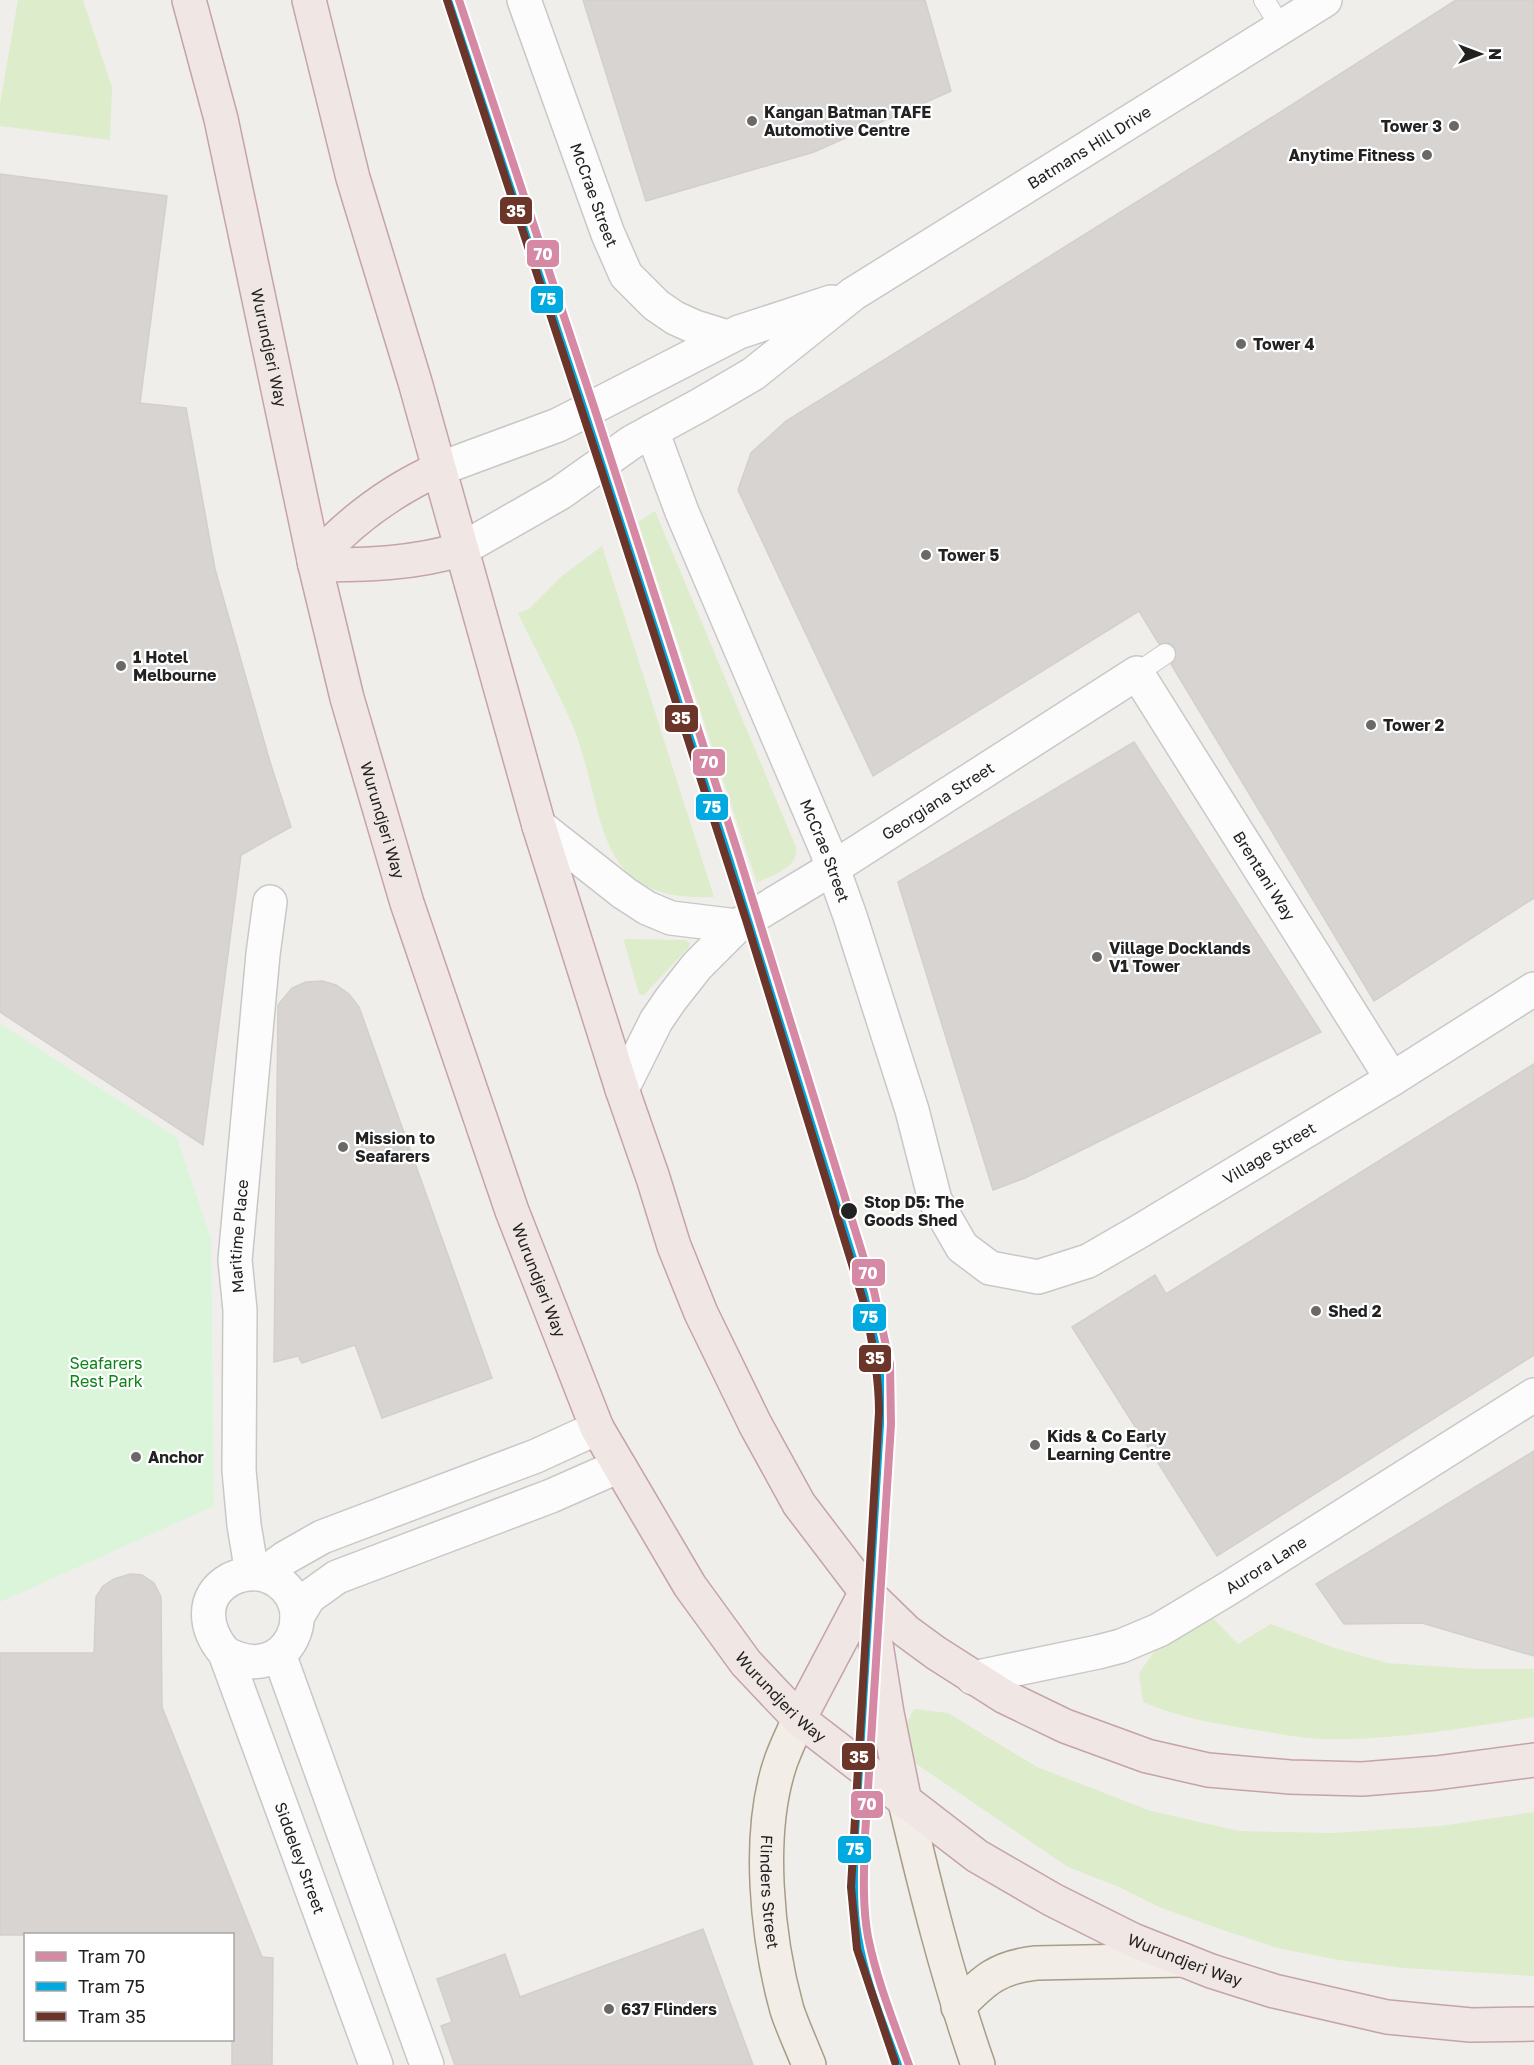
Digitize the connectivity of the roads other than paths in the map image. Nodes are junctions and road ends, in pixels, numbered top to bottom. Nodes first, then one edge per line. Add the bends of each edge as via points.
1 (189, 0) edge
2 (309, 0) edge
3 (524, 0) edge
4 (1264, 0) edge
5 (1325, 0) edge
6 (1281, 27) junction
7 (853, 294) junction
8 (728, 337) junction
9 (652, 432) junction
10 (439, 469) junction
11 (462, 549) junction
12 (314, 563) junction
13 (1165, 654) dead end
14 (1137, 673) junction
15 (539, 826) junction
16 (833, 868) junction
17 (270, 902) dead end
18 (737, 927) junction
19 (1534, 989) edge
20 (1392, 1079) junction
21 (622, 1089) junction
22 (990, 1268) joint
23 (1534, 1395) edge
24 (597, 1428) junction
25 (619, 1466) junction
26 (431, 1496) junction
27 (445, 1537) junction
28 (257, 1574) junction
29 (867, 1593) junction
30 (297, 1617) junction
31 (225, 1653) junction
32 (279, 1654) junction
33 (973, 1678) junction
34 (799, 1719) junction
35 (1534, 1760) edge
36 (905, 1802) junction
37 (377, 1927) junction
38 (332, 1941) junction
39 (1183, 1960) junction
40 (958, 2007) junction
41 (1534, 2024) edge
42 (376, 2065) edge
43 (427, 2065) edge
44 (809, 2065) edge
45 (978, 2065) edge

1 - 12 highway, Wurundjeri Way via 221,119
2 - 10 highway via 353,178
3 - 8 street, McCrae Street via 622,270 667,313
4 - 6 lane
5 - 6 street, Batmans Hill Drive
6 - 7 street, Batmans Hill Drive
7 - 8 street, Batmans Hill Drive
7 - 9 street, Batmans Hill Drive via 753,374
8 - 10 street, Batmans Hill Drive via 558,425
9 - 11 street, Batmans Hill Drive via 560,493
9 - 16 street, McCrae Street
10 - 11 highway
10 - 12 highway via 373,506 333,540
11 - 12 highway via 414,560 358,565
11 - 15 highway
12 - 24 highway, Wurundjeri Way via 347,698 407,903 512,1211
13 - 14 lane
14 - 16 street, Georgiana Street
14 - 20 street, Brentani Way
15 - 18 street via 646,908 671,918
15 - 21 highway
16 - 18 street, Georgiana Street
16 - 22 street, McCrae Street via 912,1110 935,1200 962,1247
17 - 28 street, Maritime Place via 235,1260 240,1310 239,1470 243,1525
18 - 21 street, Georgiana Street via 670,999
19 - 20 street, Village Street
20 - 22 street, Village Street via 1088,1261 1038,1277
21 - 29 highway via 674,1246 718,1350 799,1504
23 - 33 street, Aurora Lane via 1159,1630 1098,1652
24 - 25 highway, Wurundjeri Way
24 - 26 street
25 - 27 street
25 - 34 highway, Wurundjeri Way via 690,1586 746,1663
26 - 27 street
26 - 28 street via 322,1537
27 - 30 street via 337,1577 309,1597
28 - 30 street via 276,1580 288,1590
28 - 31 street via 239,1575 228,1581 211,1600 209,1628
29 - 33 highway via 906,1631
29 - 34 highway
29 - 36 highway
30 - 32 street via 295,1632
31 - 32 street via 252,1663
31 - 38 street, Siddeley Street
32 - 37 street
33 - 35 highway via 1065,1726 1147,1756 1208,1770 1362,1779
34 - 36 highway, Wurundjeri Way
34 - 44 main road, Flinders Street via 773,1793 767,1869 781,1987
36 - 39 highway, Wurundjeri Way via 995,1867 1106,1927
36 - 40 main road
37 - 38 street
37 - 43 street
38 - 42 street, Siddeley Street
39 - 40 main road via 1014,1966 989,1978
39 - 41 highway, Wurundjeri Way via 1274,1991 1375,2015 1471,2025
40 - 45 main road

